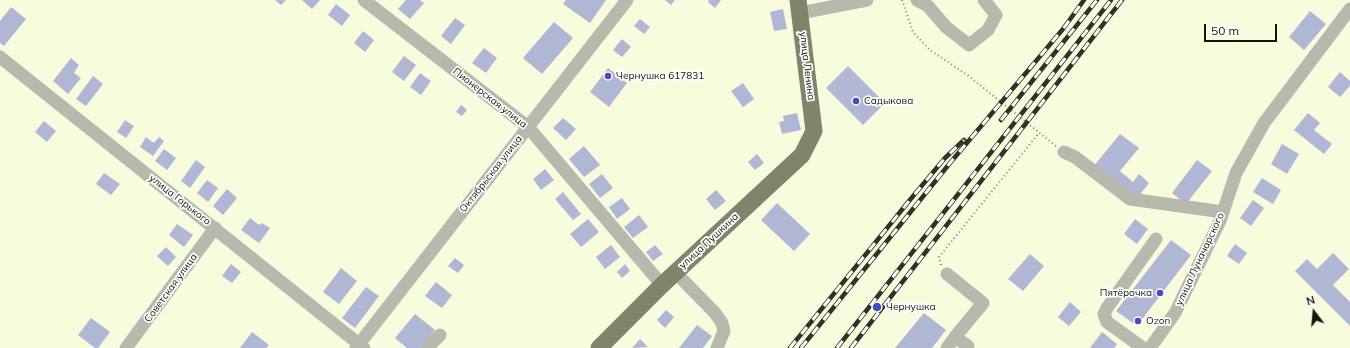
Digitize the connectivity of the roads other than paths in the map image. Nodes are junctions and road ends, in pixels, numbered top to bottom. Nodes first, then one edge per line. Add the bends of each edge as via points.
1 (364, 0) edge
2 (627, 0) edge
3 (867, 0) edge
4 (917, 0) edge
5 (984, 0) edge
6 (799, 6) edge
7 (1350, 9) edge
8 (0, 57) edge
9 (528, 127) junction
10 (814, 131) joint
11 (1064, 152) road end
12 (1223, 212) junction
13 (215, 228) junction
14 (1156, 239) dead end
15 (675, 272) junction
16 (947, 274) road end
17 (662, 285) junction
18 (440, 335) dead end
19 (956, 337) junction
20 (360, 347) edge
21 (126, 348) edge
22 (427, 348) edge
23 (599, 348) edge
24 (717, 348) edge
25 (947, 348) edge
26 (967, 348) edge
27 (1142, 348) edge
28 (1150, 348) edge

1 - 9 street, Пионерская улица
2 - 9 street, Октябрьская улица
3 - 6 street
4 - 5 street via 928,6 946,27 969,45 988,30 996,15
6 - 10 main road, улица Ленина
7 - 12 street, улица Луначарского via 1264,123 1236,173
8 - 13 street, улица Горького
9 - 17 street, Пионерская улица
9 - 20 street, Октябрьская улица
10 - 15 main road, улица Пушкина via 802,155
11 - 12 street via 1076,157 1130,199
12 - 28 street, улица Луначарского via 1174,313
13 - 20 street, улица Горького
13 - 21 street, Советская улица
14 - 27 street via 1104,314 1106,322
15 - 17 main road, улица Пушкина
15 - 24 street via 722,323 724,332
16 - 19 street via 983,303
17 - 23 main road, улица Пушкина
18 - 22 street
19 - 25 street
19 - 26 street via 968,346

